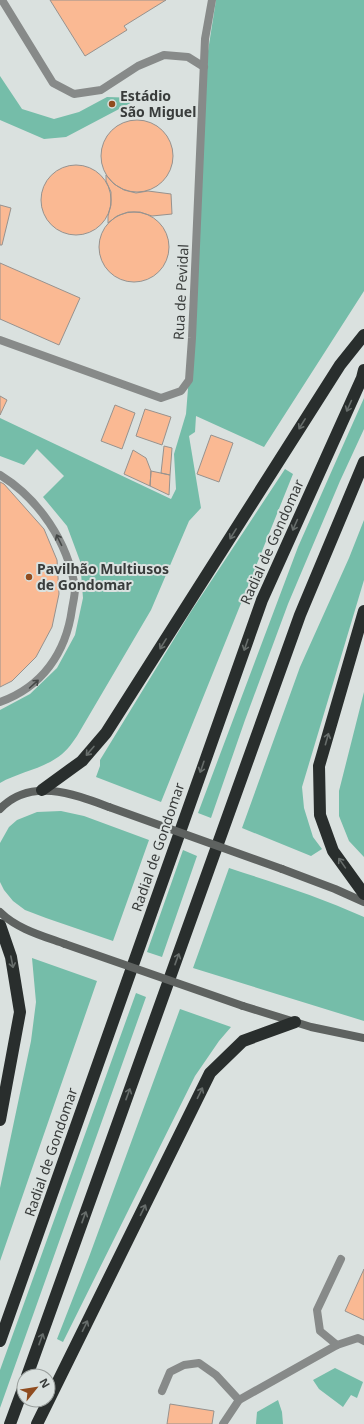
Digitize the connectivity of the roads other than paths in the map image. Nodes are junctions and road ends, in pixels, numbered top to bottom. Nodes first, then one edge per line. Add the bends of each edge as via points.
1 (2, 0) edge
2 (212, 0) edge
3 (204, 66) junction
4 (364, 335) edge
5 (0, 340) edge
6 (364, 370) edge
7 (364, 462) edge
8 (0, 475) edge
9 (364, 611) edge
10 (0, 702) edge
11 (42, 790) junction
12 (3, 804) edge
13 (0, 809) edge
14 (364, 894) edge
15 (364, 902) edge
16 (0, 912) edge
17 (0, 925) edge
18 (295, 1022) junction
19 (364, 1038) edge
20 (0, 1120) edge
21 (341, 1259) dead end
22 (0, 1341) edge
23 (364, 1341) edge
24 (337, 1345) junction
25 (30, 1368) edge
26 (162, 1391) dead end
27 (239, 1400) junction
28 (16, 1408) edge
29 (10, 1424) edge
30 (37, 1424) edge
31 (223, 1424) edge

1 - 3 street via 53,83 74,94 101,90 138,66 164,55 188,57
2 - 3 street, Rua de Pevidal via 205,39
3 - 5 street, Rua de Pevidal via 192,338 189,380 181,391 161,398
4 -> 11 highway via 340,365 106,733 82,761
6 -> 22 highway, Radial de Gondomar via 262,600
25 -> 7 highway via 300,615
10 -> 8 street via 32,686 49,668 64,644 75,590 69,562 52,526 35,503 15,484
14 -> 9 highway via 333,851 320,815 319,766
11 - 12 main road via 18,796
11 - 15 main road, bridge via 89,800 335,888
12 - 13 main road
16 - 18 main road, bridge via 10,921 43,937
17 -> 20 highway via 11,957 20,1012
18 - 19 main road
30 -> 18 highway via 210,1073 243,1041
21 - 24 street via 317,1310 320,1331
23 - 24 street via 358,1338
24 - 27 street
26 - 27 street via 170,1372 184,1365 199,1363 216,1375
27 - 31 street
28 - 29 highway

